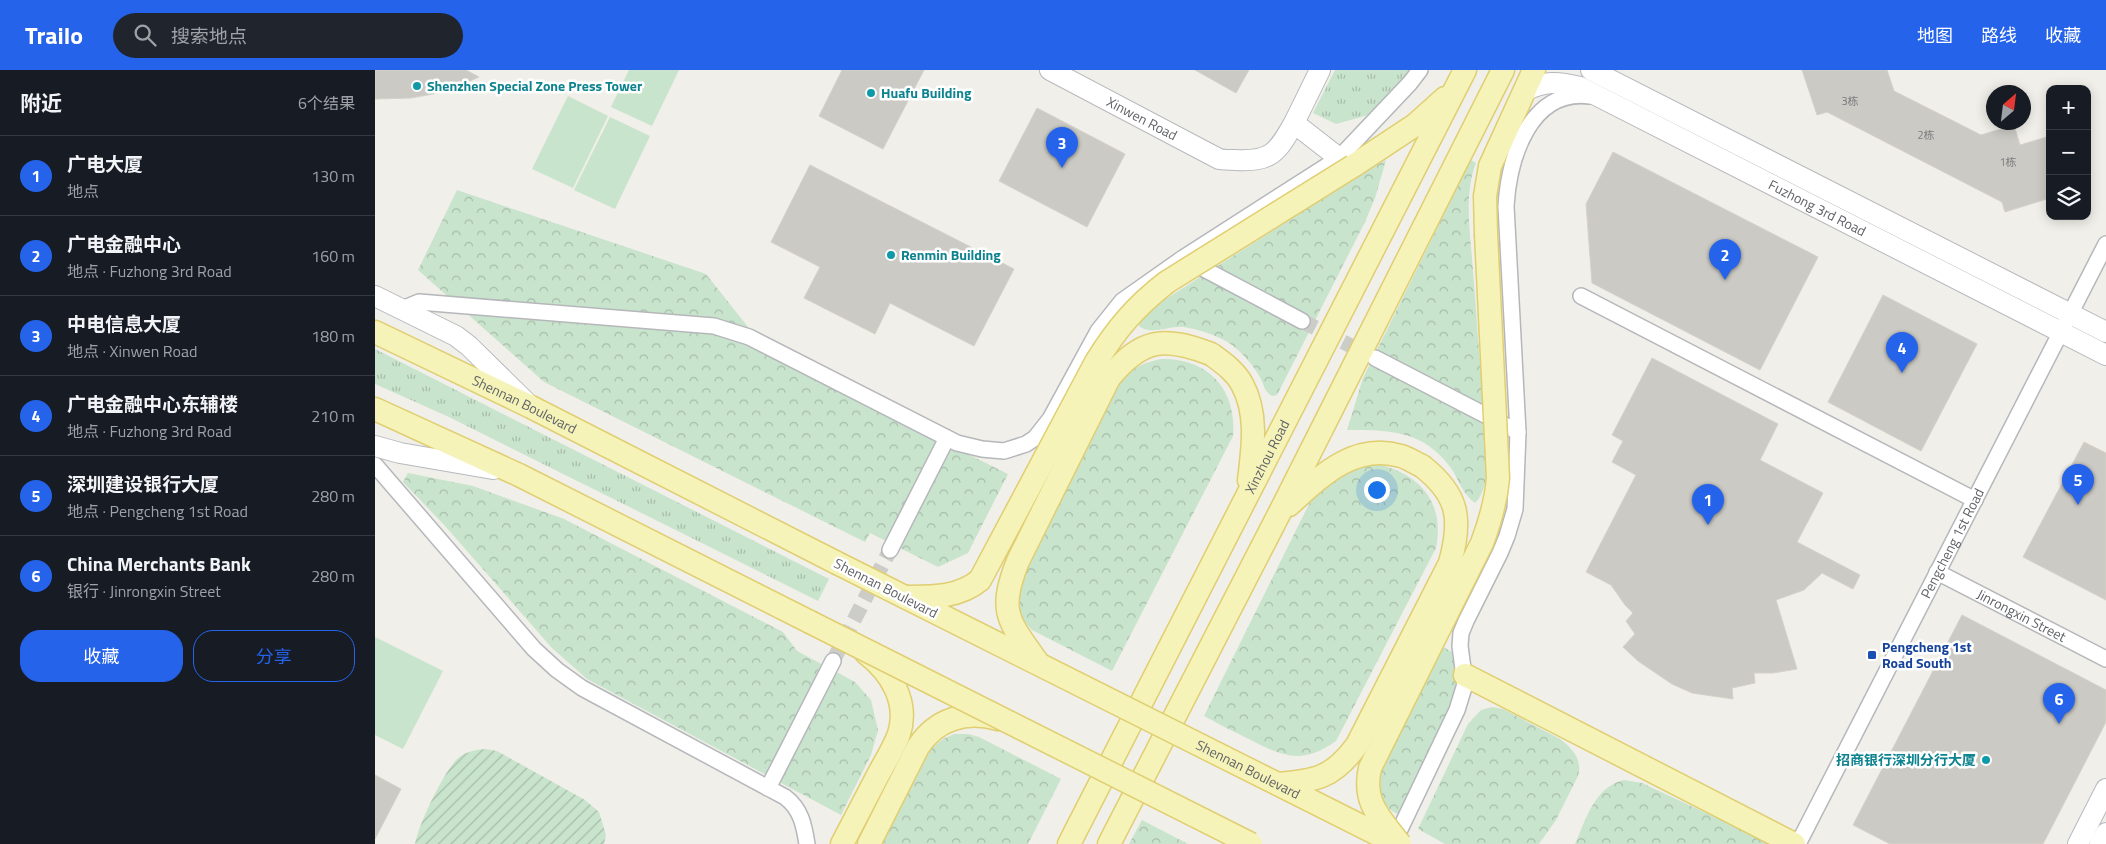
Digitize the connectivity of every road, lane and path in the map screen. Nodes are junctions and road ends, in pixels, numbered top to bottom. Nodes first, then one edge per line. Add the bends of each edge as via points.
1 (1050, 70) edge
2 (1071, 70) edge
3 (1320, 70) edge
4 (1420, 70) edge
5 (1503, 70) edge
6 (1534, 70) edge
7 (1591, 70) edge
8 (1461, 78) edge
9 (1524, 91) junction
10 (1603, 99) junction
11 (1294, 123) junction
12 (1235, 160) junction
13 (1346, 162) junction
14 (2106, 244) edge
15 (1183, 258) junction
16 (375, 296) edge
17 (1581, 296) dead end
18 (402, 309) junction
19 (2070, 314) junction
20 (1302, 321) tunnel mouth
21 (375, 332) edge
22 (2061, 332) junction
23 (2106, 332) edge
24 (2106, 355) edge
25 (1375, 358) tunnel mouth
26 (531, 407) junction
27 (375, 408) edge
28 (1518, 432) junction
29 (947, 438) junction
30 (375, 446) edge
31 (375, 465) edge
32 (519, 475) junction
33 (1247, 496) junction
34 (1975, 500) junction
35 (1281, 512) junction
36 (890, 550) tunnel mouth
37 (1937, 572) junction
38 (905, 597) junction
39 (856, 645) junction
40 (2106, 659) edge
41 (833, 661) tunnel mouth
42 (1040, 666) junction
43 (1465, 675) junction
44 (1010, 723) junction
45 (1278, 784) junction
46 (768, 788) junction
47 (2106, 789) edge
48 (2106, 832) edge
49 (1234, 839) edge
50 (807, 844) edge
51 (842, 844) edge
52 (869, 844) edge
53 (1069, 844) edge
54 (1109, 844) edge
55 (1251, 844) edge
56 (1393, 844) edge
57 (1399, 844) edge
58 (1796, 844) edge
59 (2078, 844) edge
60 (2100, 844) edge

1 - 12 street, Xinwen Road via 1219,159
2 - 12 street, Xinwen Road via 1218,147
3 - 11 street, Xinwen Road
4 - 13 street
5 - 35 main road
6 - 9 main road
7 - 19 street, Fuzhong 3rd Road
8 - 13 main road via 1436,108 1415,125
8 - 33 main road, Xinzhou Road
9 - 10 street, Fuzhong 3rd Road via 1542,83 1561,82
9 - 57 main road, bridge via 1490,166 1485,196 1498,478 1492,516 1482,543 1367,779 1370,802
10 - 22 street, Fuzhong 3rd Road
10 - 28 street via 1569,95 1546,105 1529,127 1509,172 1506,206
11 - 12 street, Xinwen Road via 1271,155 1257,161
11 - 13 street
13 - 15 street
13 - 38 main road, bridge via 1146,298 1113,335 1096,362 979,580 969,589 951,594
14 - 19 street, Pengcheng 1st Road
15 - 20 street
15 - 29 street via 1132,292 1113,310 1092,340 1050,419 1030,441 1015,448 993,451
16 - 18 street
17 - 34 street
18 - 26 street via 456,336
18 - 29 street via 419,302 714,326 749,336
19 - 22 street, Pengcheng 1st Road
19 - 23 street, Fuzhong 3rd Road
21 - 26 main road, Shennan Boulevard
22 - 24 street, Fuzhong 3rd Road
22 - 34 street, Pengcheng 1st Road
25 - 28 street
26 - 38 main road, Shennan Boulevard, bridge
27 - 32 main road
28 - 43 street via 1517,495 1513,516 1500,553 1461,634
29 - 36 street
30 - 32 street
31 - 46 street via 534,649 557,670 582,688
32 - 39 main road, bridge
33 - 42 main road, bridge via 1254,444 1250,406 1242,383 1211,354 1190,346 1172,342 1151,344 1134,352 1105,387 1018,562 1007,592 1010,621
33 - 53 main road, Xinzhou Road
34 - 37 street, Pengcheng 1st Road
35 - 45 main road, bridge via 1328,470 1349,459 1369,454 1401,456 1439,479 1456,516 1457,538 1451,563 1357,745 1330,773 1309,781
35 - 54 main road
37 - 40 street, Jinrongxin Street
37 - 58 street, Pengcheng 1st Road
38 - 42 main road, Shennan Boulevard, bridge
39 - 44 main road, bridge
39 - 51 main road, bridge via 881,665 895,686 901,703 901,725 894,746
41 - 46 street
42 - 45 main road, Shennan Boulevard, bridge
43 - 56 street via 1457,710
43 - 58 main road
44 - 49 main road, bridge
44 - 52 main road, bridge via 989,716 970,715 951,719 928,733
45 - 57 main road, Shennan Boulevard, bridge
46 - 50 street via 785,797 796,808 804,825
47 - 59 street
48 - 60 street
49 - 55 main road, bridge

